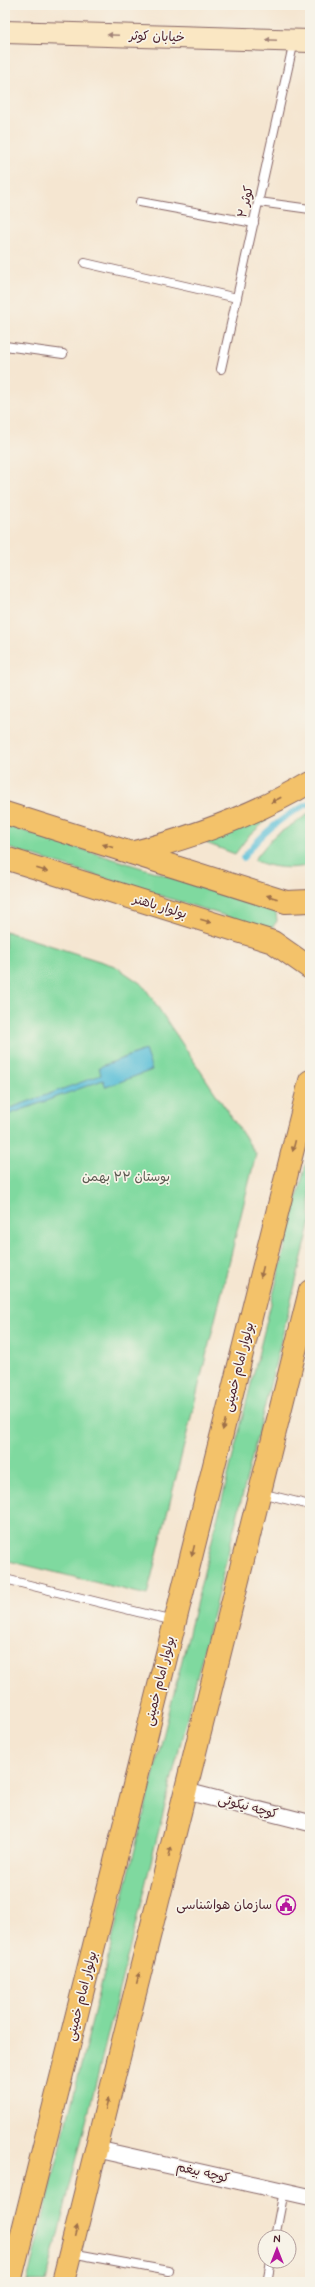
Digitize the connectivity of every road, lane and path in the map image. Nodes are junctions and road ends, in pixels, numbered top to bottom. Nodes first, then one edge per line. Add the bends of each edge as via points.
1 (5, 32) edge
2 (302, 41) edge
3 (140, 202) dead end
4 (259, 202) junction
5 (310, 209) edge
6 (254, 223) junction
7 (85, 263) dead end
8 (237, 298) junction
9 (5, 346) edge
10 (63, 354) dead end
11 (221, 369) dead end
12 (310, 782) edge
13 (5, 813) edge
14 (131, 853) junction
15 (5, 858) edge
16 (310, 901) edge
17 (310, 968) edge
18 (310, 1081) edge
19 (310, 1290) edge
20 (260, 1493) junction
21 (310, 1505) edge
22 (5, 1579) edge
23 (175, 1621) junction
24 (185, 1791) junction
25 (310, 1823) edge
26 (96, 2149) junction
27 (284, 2191) junction
28 (310, 2197) edge
29 (277, 2229) edge
30 (70, 2253) junction
31 (269, 2269) edge
32 (169, 2271) dead end
33 (10, 2282) edge
34 (63, 2282) edge
35 (267, 2282) edge

2 -> 1 street, خیابان کوثر
2 - 4 lane, کوثر ۲
3 - 6 lane
4 - 5 lane
4 - 6 lane, کوثر ۲
6 - 8 lane, کوثر ۲
7 - 8 lane
8 - 11 lane, کوثر ۲
9 - 10 lane
12 -> 14 main road via 270,804 230,821 167,844
14 -> 13 main road
16 -> 14 main road via 286,902
15 -> 17 main road, بولوار باهنر via 273,942
18 -> 23 main road, بولوار امام خمینی
19 - 20 main road
20 - 21 lane
20 - 24 main road
22 - 23 lane
23 - 33 main road, بولوار امام خمینی
24 - 25 street, کوچه نیکوئی
26 -> 24 main road
26 - 27 street, کوچه بیغم
30 -> 26 main road
27 - 28 street, کوچه بیغم
27 - 29 lane
30 - 32 lane
30 - 34 main road
31 - 35 lane

